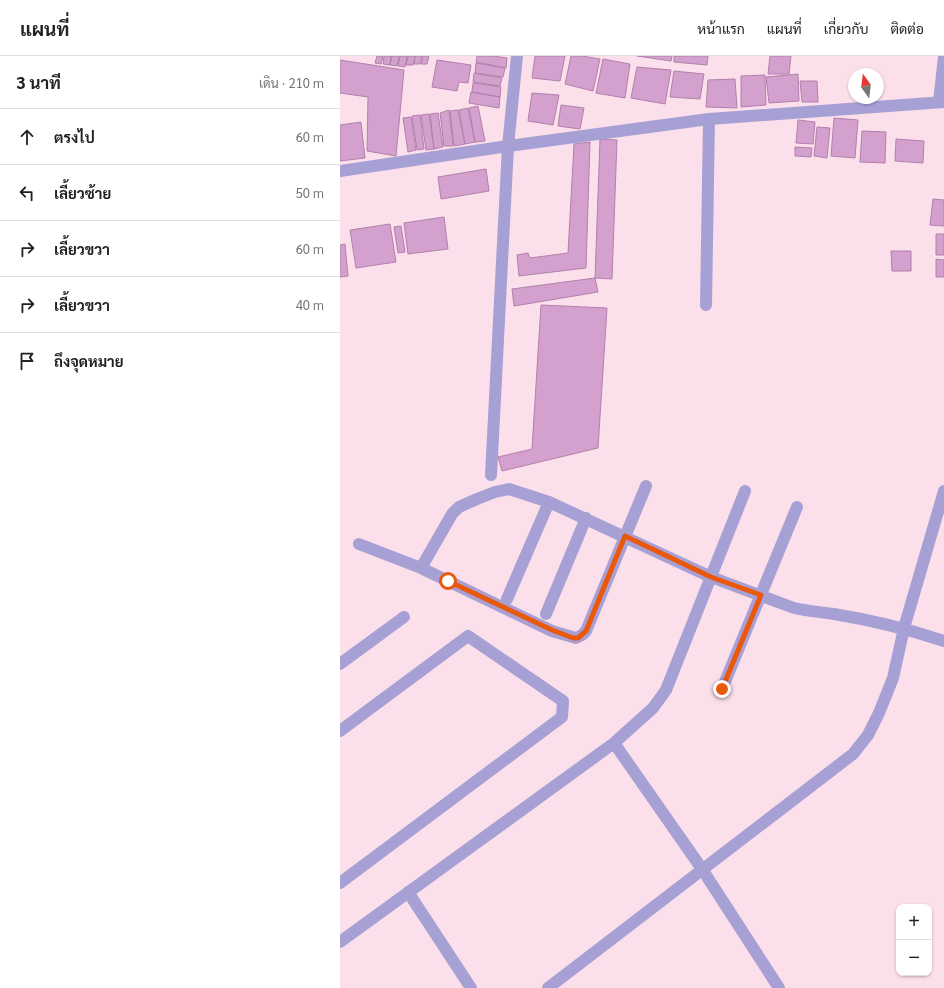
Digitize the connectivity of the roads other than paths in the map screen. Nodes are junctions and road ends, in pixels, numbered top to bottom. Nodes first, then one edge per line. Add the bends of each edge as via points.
1 (516, 56) edge
2 (944, 57) edge
3 (941, 102) edge
4 (710, 119) junction
5 (508, 146) junction
6 (340, 171) edge
7 (706, 305) dead end
8 (491, 475) dead end
9 (646, 486) dead end
10 (944, 491) edge
11 (745, 492) dead end
12 (549, 502) junction
13 (797, 507) dead end
14 (586, 518) junction
15 (625, 536) junction
16 (359, 544) dead end
17 (421, 568) junction
18 (711, 577) junction
19 (761, 595) junction
20 (507, 599) dead end
21 (546, 614) dead end
22 (404, 617) dead end
23 (904, 628) junction
24 (944, 641) edge
25 (340, 664) edge
26 (722, 689) dead end
27 (340, 731) edge
28 (614, 742) junction
29 (702, 869) junction
30 (340, 883) edge
31 (408, 892) junction
32 (340, 942) edge
33 (471, 988) edge
34 (548, 988) edge
35 (779, 988) edge

1 - 5 street
2 - 3 street
3 - 4 street
4 - 5 street
4 - 7 street
5 - 6 street
5 - 8 street
9 - 15 street
10 - 23 street
11 - 18 street
12 - 14 street
12 - 17 street via 509,489 459,507 452,514
12 - 20 street
13 - 19 street
14 - 15 street
14 - 21 street
15 - 17 street via 586,631 576,638 552,630
15 - 18 street
16 - 17 street
18 - 19 street
18 - 28 street via 666,690 653,708
19 - 23 street via 800,610
19 - 26 street
22 - 25 street
23 - 24 street
23 - 29 street via 893,678 868,735 852,754
27 - 30 street via 468,636 563,701 562,717
28 - 29 street
28 - 31 street
29 - 34 street
29 - 35 street
31 - 32 street
31 - 33 street

